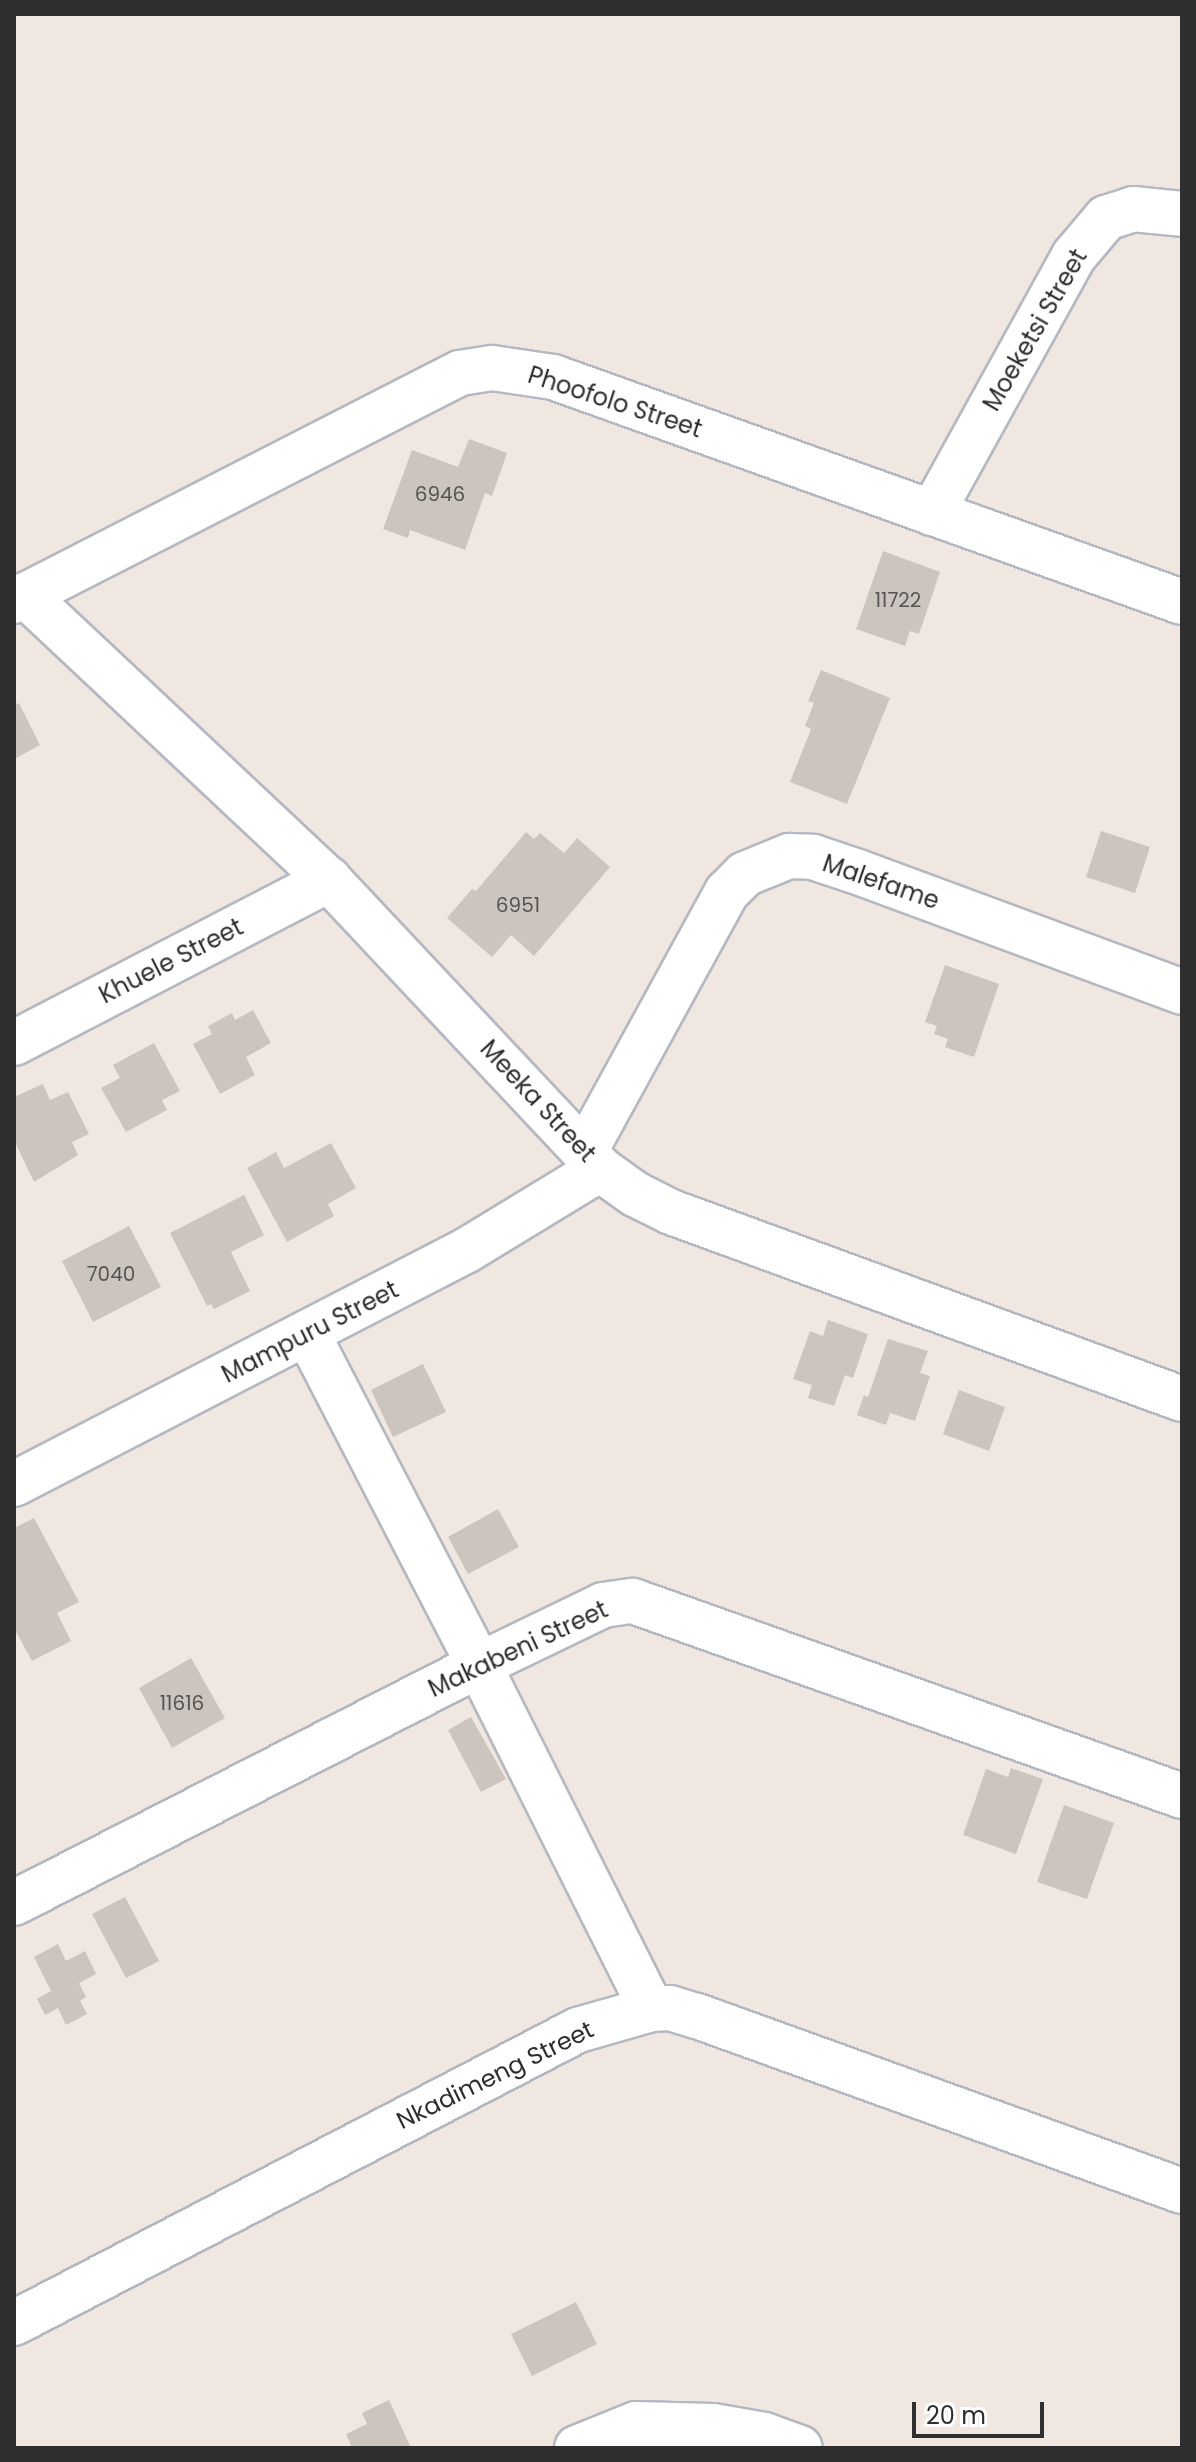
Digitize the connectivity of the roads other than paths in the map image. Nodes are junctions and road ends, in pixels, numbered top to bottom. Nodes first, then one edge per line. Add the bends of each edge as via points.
1 (1182, 214) edge
2 (932, 513) junction
3 (20, 598) edge
4 (1182, 602) edge
5 (329, 880) junction
6 (1182, 992) edge
7 (14, 1043) edge
8 (593, 1160) junction
9 (307, 1333) junction
10 (1182, 1399) edge
11 (14, 1484) edge
12 (479, 1665) junction
13 (1182, 1796) edge
14 (14, 1903) edge
15 (651, 2009) junction
16 (1182, 2191) edge
17 (14, 2323) edge
18 (577, 2448) edge
19 (800, 2448) edge

1 - 2 street, Moeketsi Street via 1133,209 1106,218 1074,256
2 - 3 street, Phoofolo Street via 553,377 492,368 460,373
2 - 4 street, Phoofolo Street
3 - 5 street, Meeka Street
5 - 7 street, Khuele Street
5 - 8 street, Meeka Street
6 - 8 street, Malefame via 858,872 813,857 789,856 745,874 727,892
8 - 9 street, Mampuru Street via 467,1250
8 - 10 street, Meeka Street via 635,1194 671,1212
9 - 11 street, Mampuru Street
9 - 12 street
12 - 13 street, Makabeni Street via 603,1605 633,1601
12 - 14 street, Makabeni Street
12 - 15 street
15 - 16 street, Nkadimeng Street via 697,2016
15 - 17 street, Nkadimeng Street via 578,2030
18 - 19 street via 636,2424 713,2426

